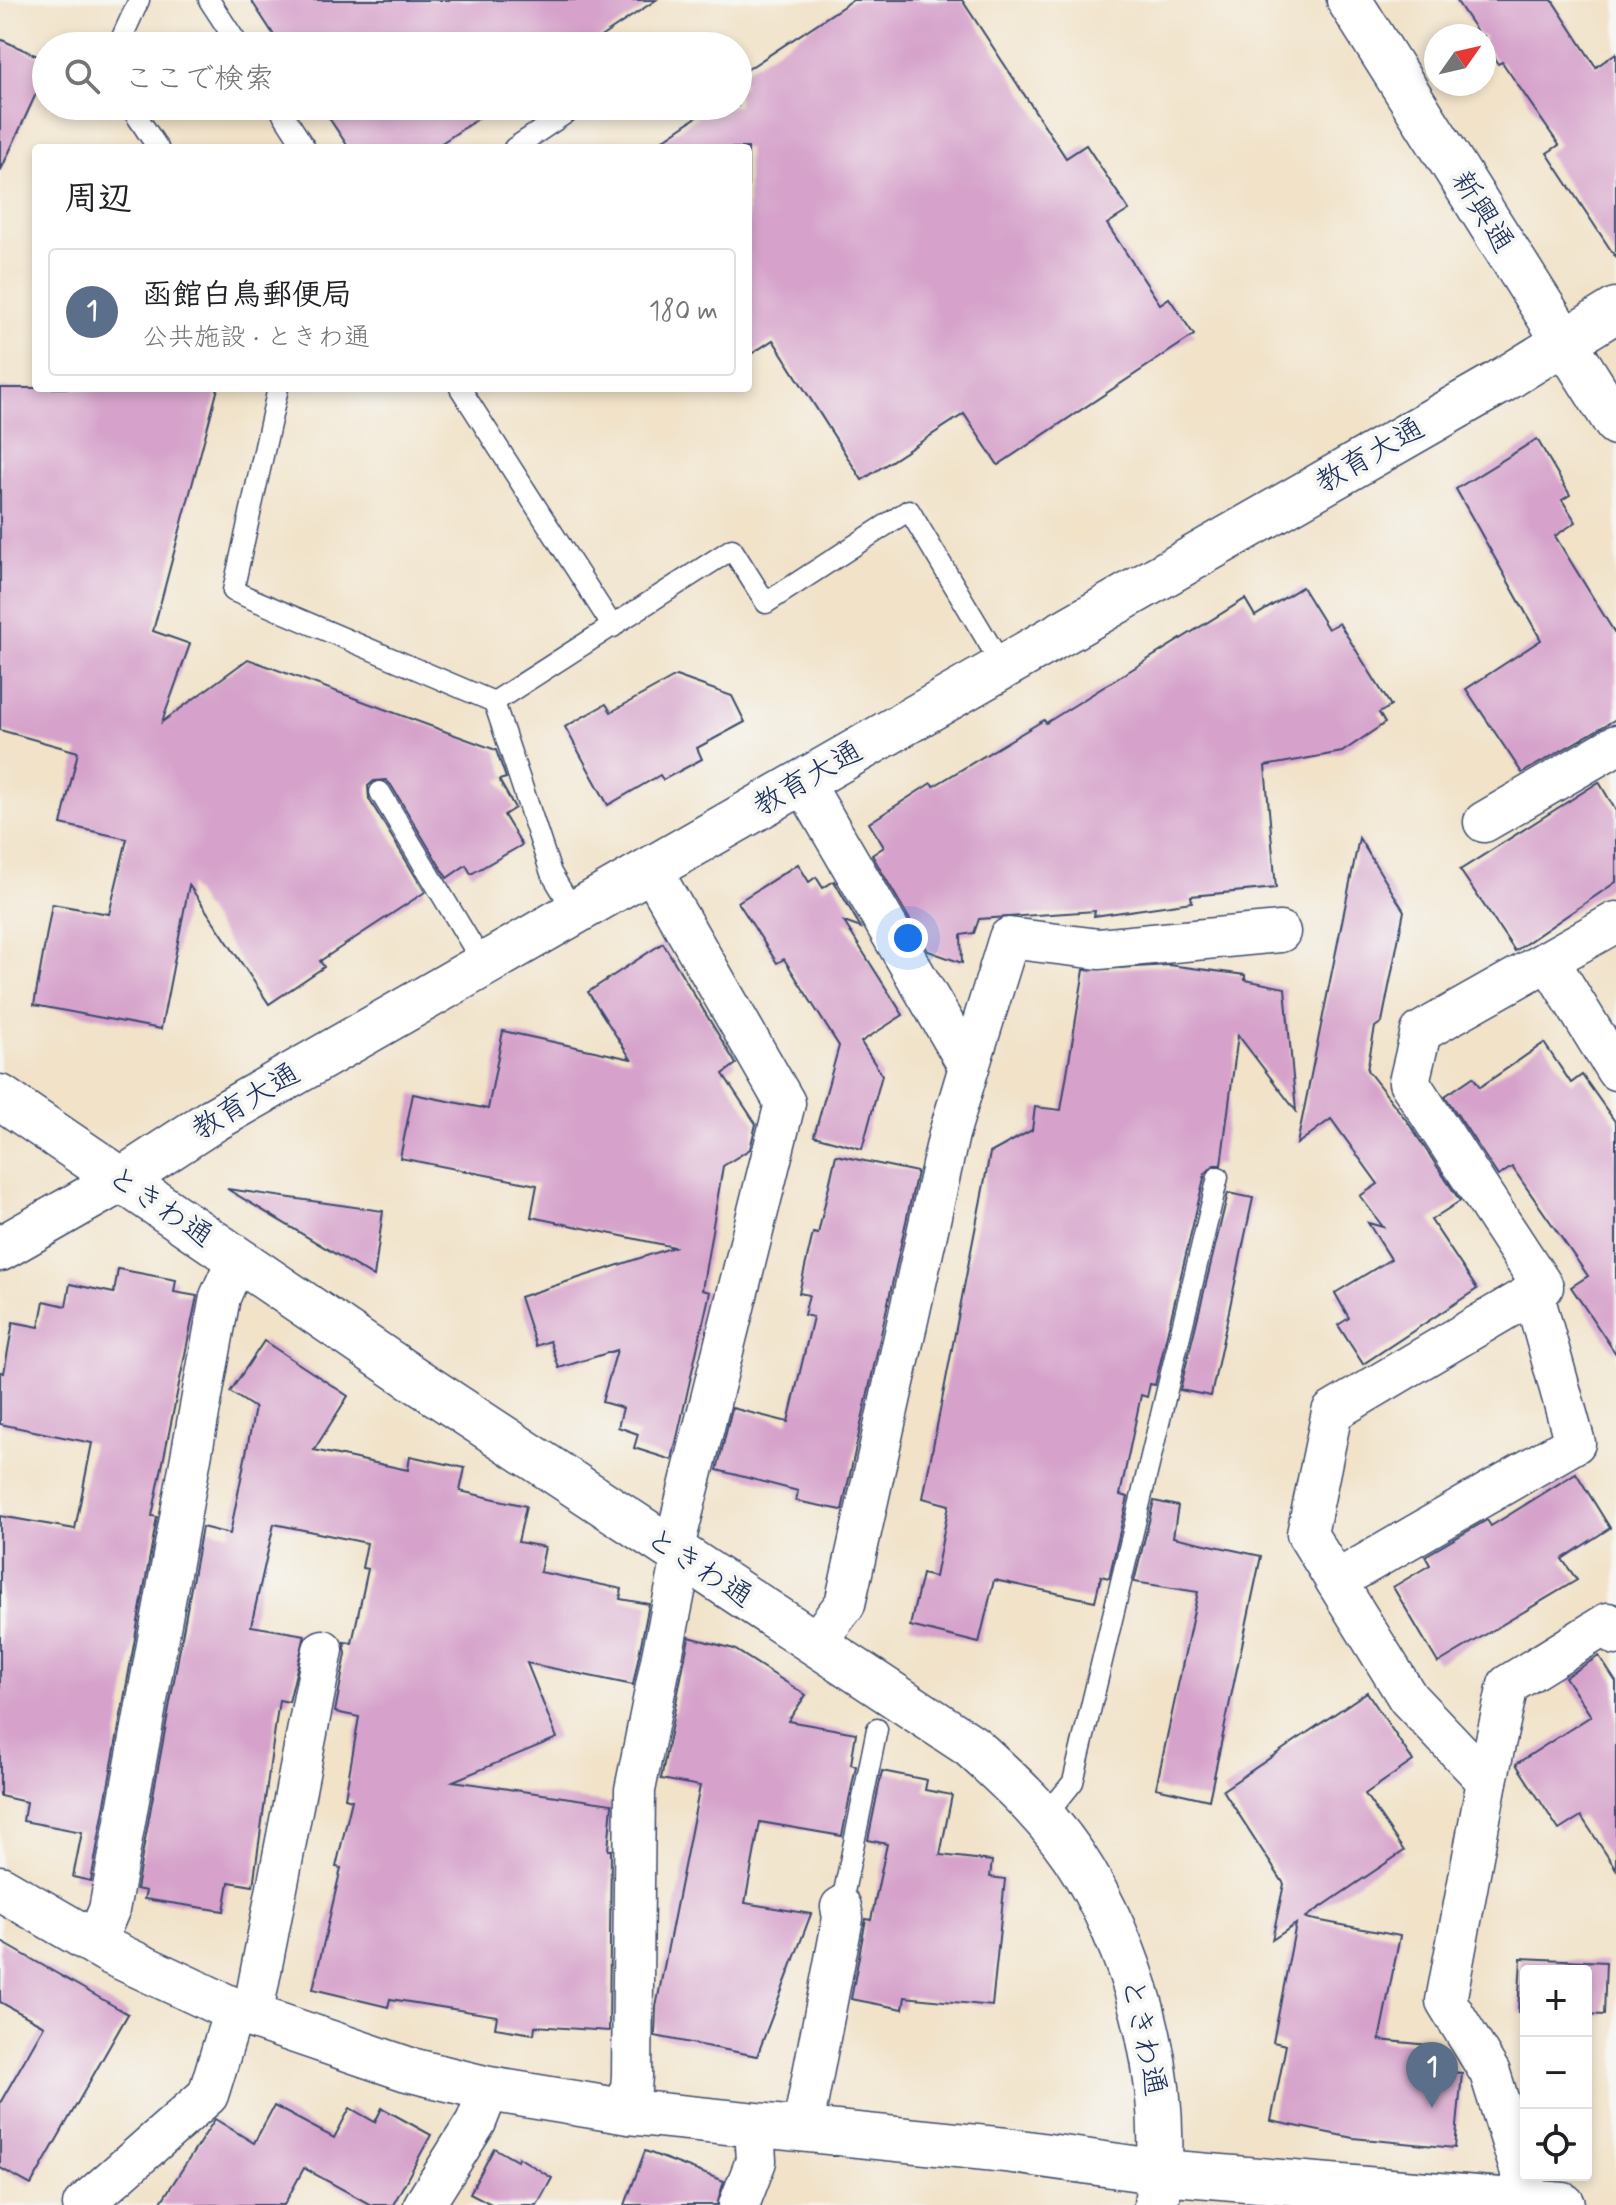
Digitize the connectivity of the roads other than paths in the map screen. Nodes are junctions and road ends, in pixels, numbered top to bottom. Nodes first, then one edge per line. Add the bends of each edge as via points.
1 (139, 0) edge
2 (209, 0) edge
3 (1349, 0) edge
4 (124, 32) edge
5 (230, 32) edge
6 (139, 120) edge
7 (287, 120) edge
8 (556, 120) edge
9 (155, 144) edge
10 (302, 144) edge
11 (520, 144) edge
12 (1616, 310) edge
13 (1565, 342) junction
14 (277, 392) edge
15 (463, 392) edge
16 (1616, 423) edge
17 (613, 627) junction
18 (1003, 667) junction
19 (494, 702) junction
20 (1616, 745) edge
21 (803, 782) junction
22 (380, 792) dead end
23 (1484, 822) dead end
24 (651, 869) junction
25 (575, 913) junction
26 (1616, 922) edge
27 (1280, 932) dead end
28 (1549, 961) junction
29 (484, 965) junction
30 (969, 1067) junction
31 (1616, 1070) edge
32 (0, 1097) edge
33 (1218, 1177) dead end
34 (121, 1180) junction
35 (0, 1249) edge
36 (237, 1259) junction
37 (1533, 1292) junction
38 (678, 1554) junction
39 (1336, 1581) junction
40 (1616, 1635) edge
41 (815, 1643) junction
42 (323, 1650) dead end
43 (877, 1729) dead end
44 (1487, 1781) junction
45 (1044, 1818) junction
46 (0, 1888) edge
47 (841, 1907) joint
48 (95, 1943) junction
49 (243, 2014) junction
50 (489, 2089) junction
51 (629, 2112) junction
52 (754, 2127) junction
53 (802, 2131) junction
54 (1159, 2188) edge
55 (1552, 2204) edge
56 (83, 2205) edge
57 (424, 2205) edge
58 (739, 2205) edge

1 - 4 lane
2 - 5 lane
3 - 13 street, 新興通
6 - 9 lane
7 - 10 lane
8 - 11 lane
12 - 13 street, 教育大通
13 - 16 street, 新興通
13 - 18 street, 教育大通
14 - 19 lane via 233,591
15 - 17 lane
17 - 18 lane via 732,549 766,603 909,510
17 - 19 lane
18 - 21 street, 教育大通
19 - 25 lane via 551,873
20 - 23 street
21 - 24 street, 教育大通
21 - 30 street
22 - 29 lane
24 - 25 street, 教育大通
24 - 38 street via 785,1103
25 - 29 street, 教育大通
26 - 28 street
27 - 30 street via 1099,949 1009,938
28 - 31 street
28 - 37 street via 1421,1032 1409,1082 1543,1287
29 - 34 street, 教育大通 via 213,1120
30 - 41 street via 949,1134 845,1604
32 - 34 street, ときわ通
33 - 45 lane via 1073,1782
34 - 35 street, 教育大通
34 - 36 street, ときわ通
36 - 38 street, ときわ通
36 - 48 street via 220,1297 109,1910
37 - 39 street via 1332,1412 1307,1534
37 - 39 street via 1575,1443
38 - 41 street, ときわ通
38 - 51 street via 635,1790
39 - 44 street via 1408,1698
40 - 44 street via 1608,1623 1508,1685
41 - 45 street, ときわ通 via 971,1746
42 - 49 street
43 - 47 lane
44 - 55 street via 1446,2001 1490,2073
45 - 54 street, ときわ通 via 1083,1871 1118,1939 1142,2011 1159,2107
46 - 48 street
47 - 53 street
48 - 49 street
49 - 50 street via 407,2069
49 - 56 street via 208,2095
50 - 51 street
50 - 57 street via 476,2122
51 - 52 street
52 - 53 street
52 - 58 street via 756,2161
53 - 54 street via 1006,2150
54 - 55 street

